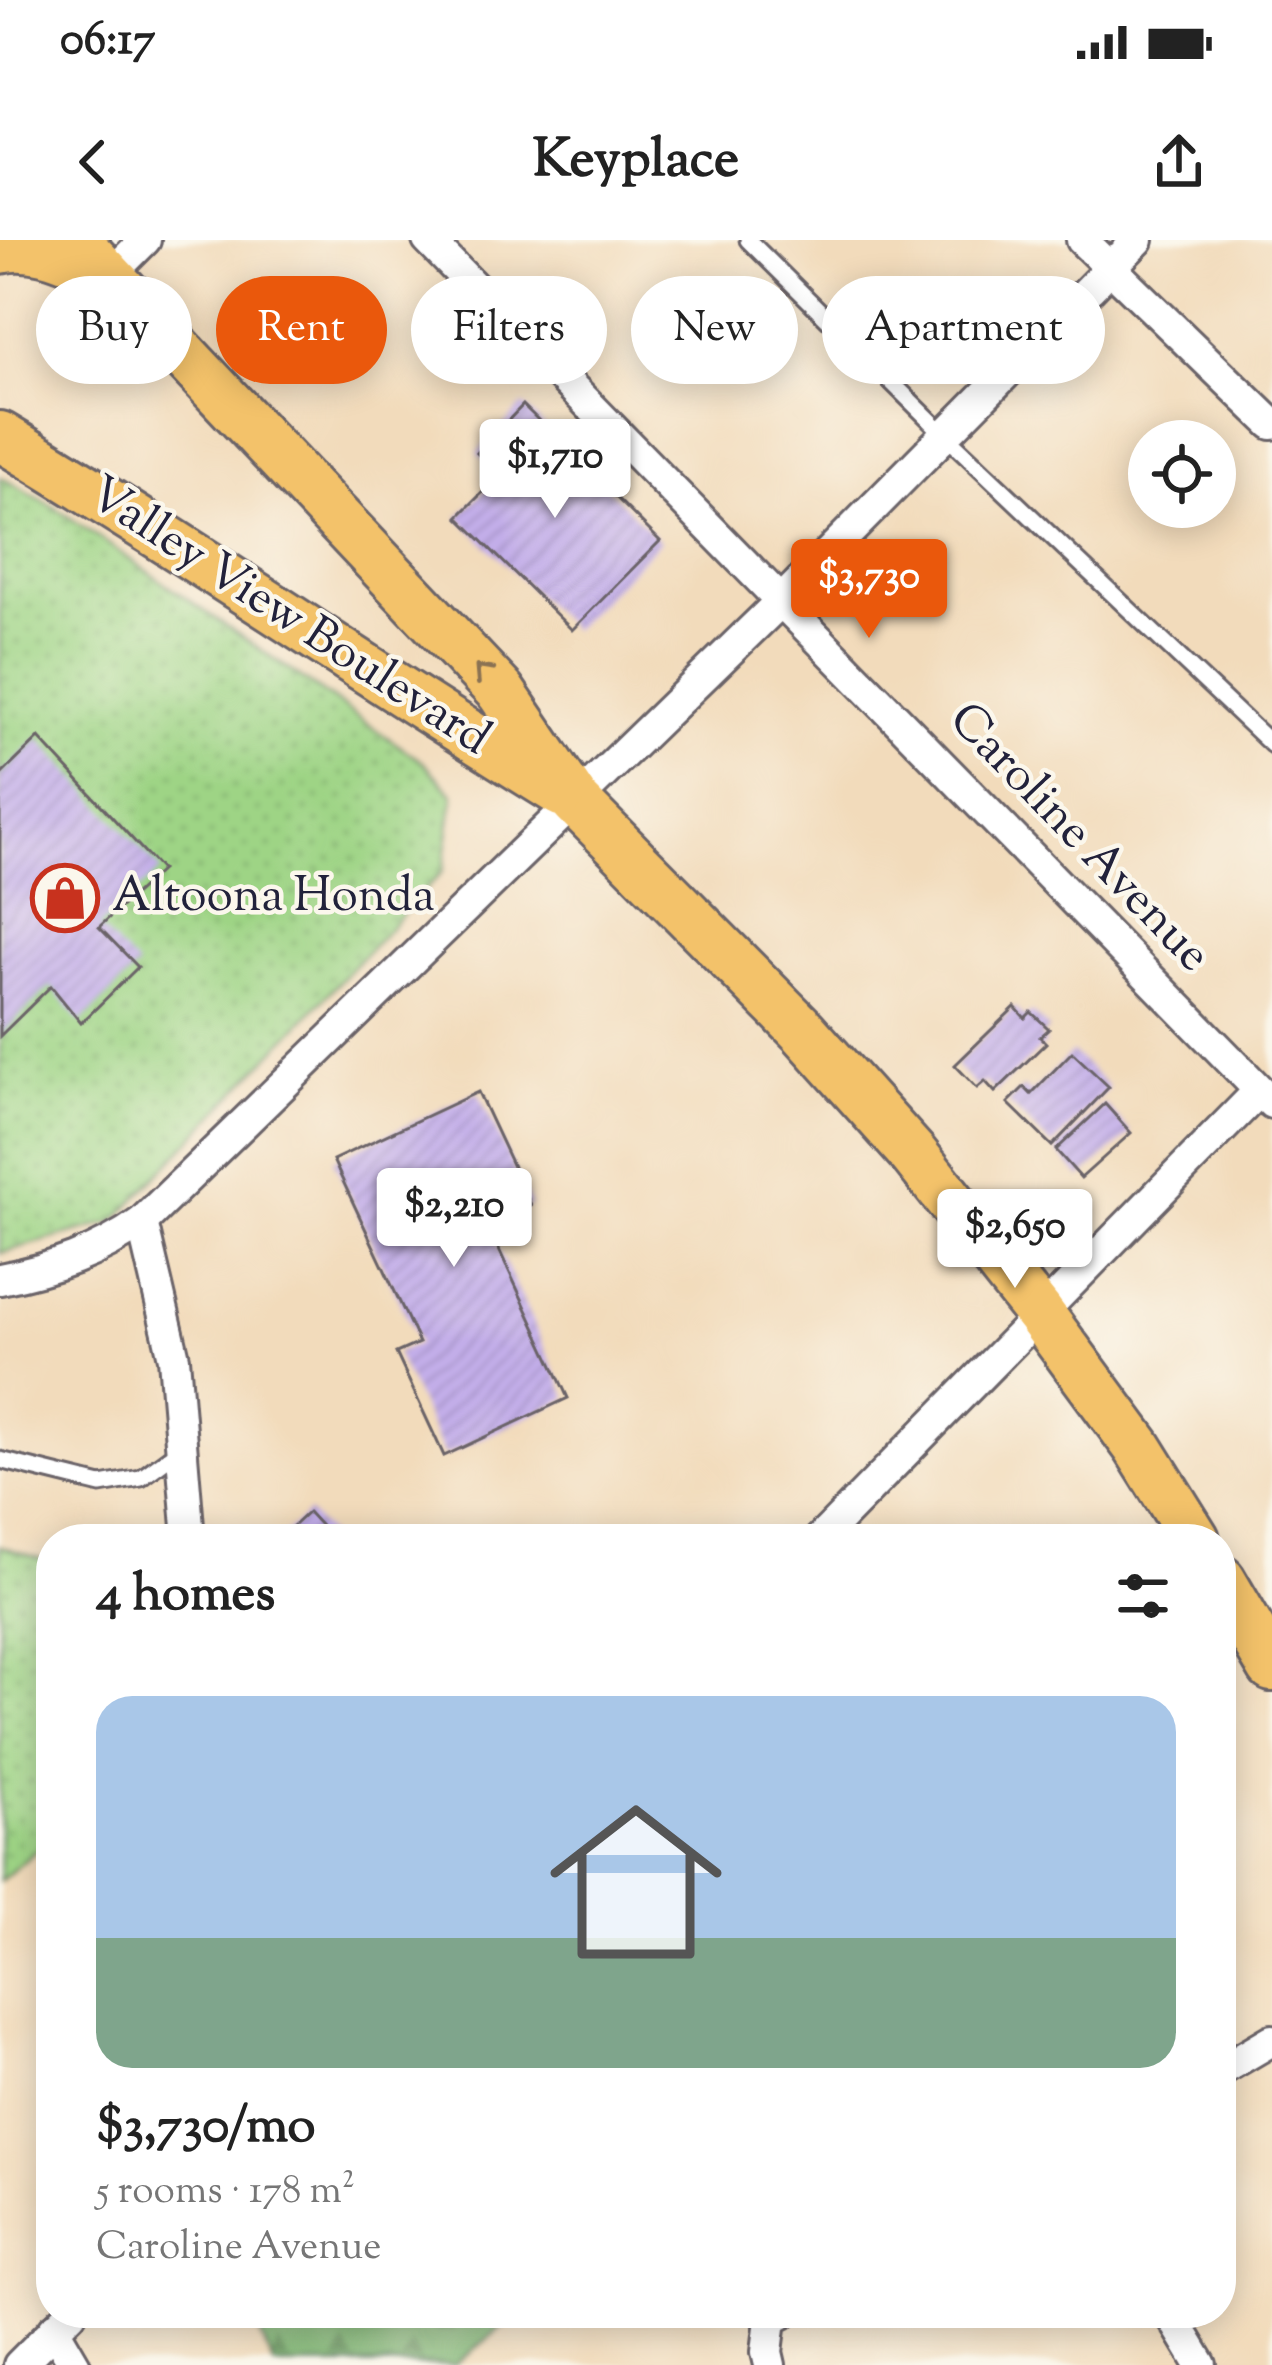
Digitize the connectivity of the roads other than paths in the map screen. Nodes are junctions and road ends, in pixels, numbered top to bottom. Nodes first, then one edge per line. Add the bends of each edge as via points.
1 (75, 240) edge
2 (145, 240) edge
3 (428, 240) edge
4 (748, 240) edge
5 (1082, 240) edge
6 (1138, 240) edge
7 (0, 248) edge
8 (1110, 267) junction
9 (110, 275) junction
10 (1272, 424) edge
11 (0, 436) edge
12 (946, 436) junction
13 (783, 599) junction
14 (1272, 745) edge
15 (575, 801) junction
16 (1266, 1097) edge
17 (142, 1222) junction
18 (0, 1279) edge
19 (1040, 1313) junction
20 (179, 1450) junction
21 (0, 1460) edge
22 (187, 1524) edge
23 (835, 1524) edge
24 (1186, 1524) edge
25 (1236, 1606) edge
26 (1272, 1667) edge
27 (1272, 2040) edge
28 (1236, 2061) edge
29 (56, 2328) edge
30 (65, 2328) edge
31 (774, 2328) edge
32 (1179, 2328) edge
33 (19, 2365) edge
34 (76, 2365) edge
35 (770, 2365) edge
36 (1202, 2365) edge

1 - 9 main road
2 - 9 street
3 - 13 street, Caroline Avenue
4 - 12 lane
5 - 8 street
6 - 8 street
7 - 9 main road via 50,252
8 - 10 street
8 - 12 street
15 -> 9 main road via 501,692
11 - 15 main road, Valley View Boulevard
12 - 13 street
12 - 14 lane
13 - 15 street
13 - 16 street, Caroline Avenue
15 - 17 street
15 - 19 main road via 802,1030
16 - 19 street
17 - 18 street via 67,1264
17 - 20 street via 174,1358
19 - 23 street
19 - 24 main road
20 - 21 lane via 141,1478 101,1485
20 - 22 street
25 - 26 main road
27 - 28 street
29 - 33 street
30 - 34 street
31 - 35 street
32 - 36 street

